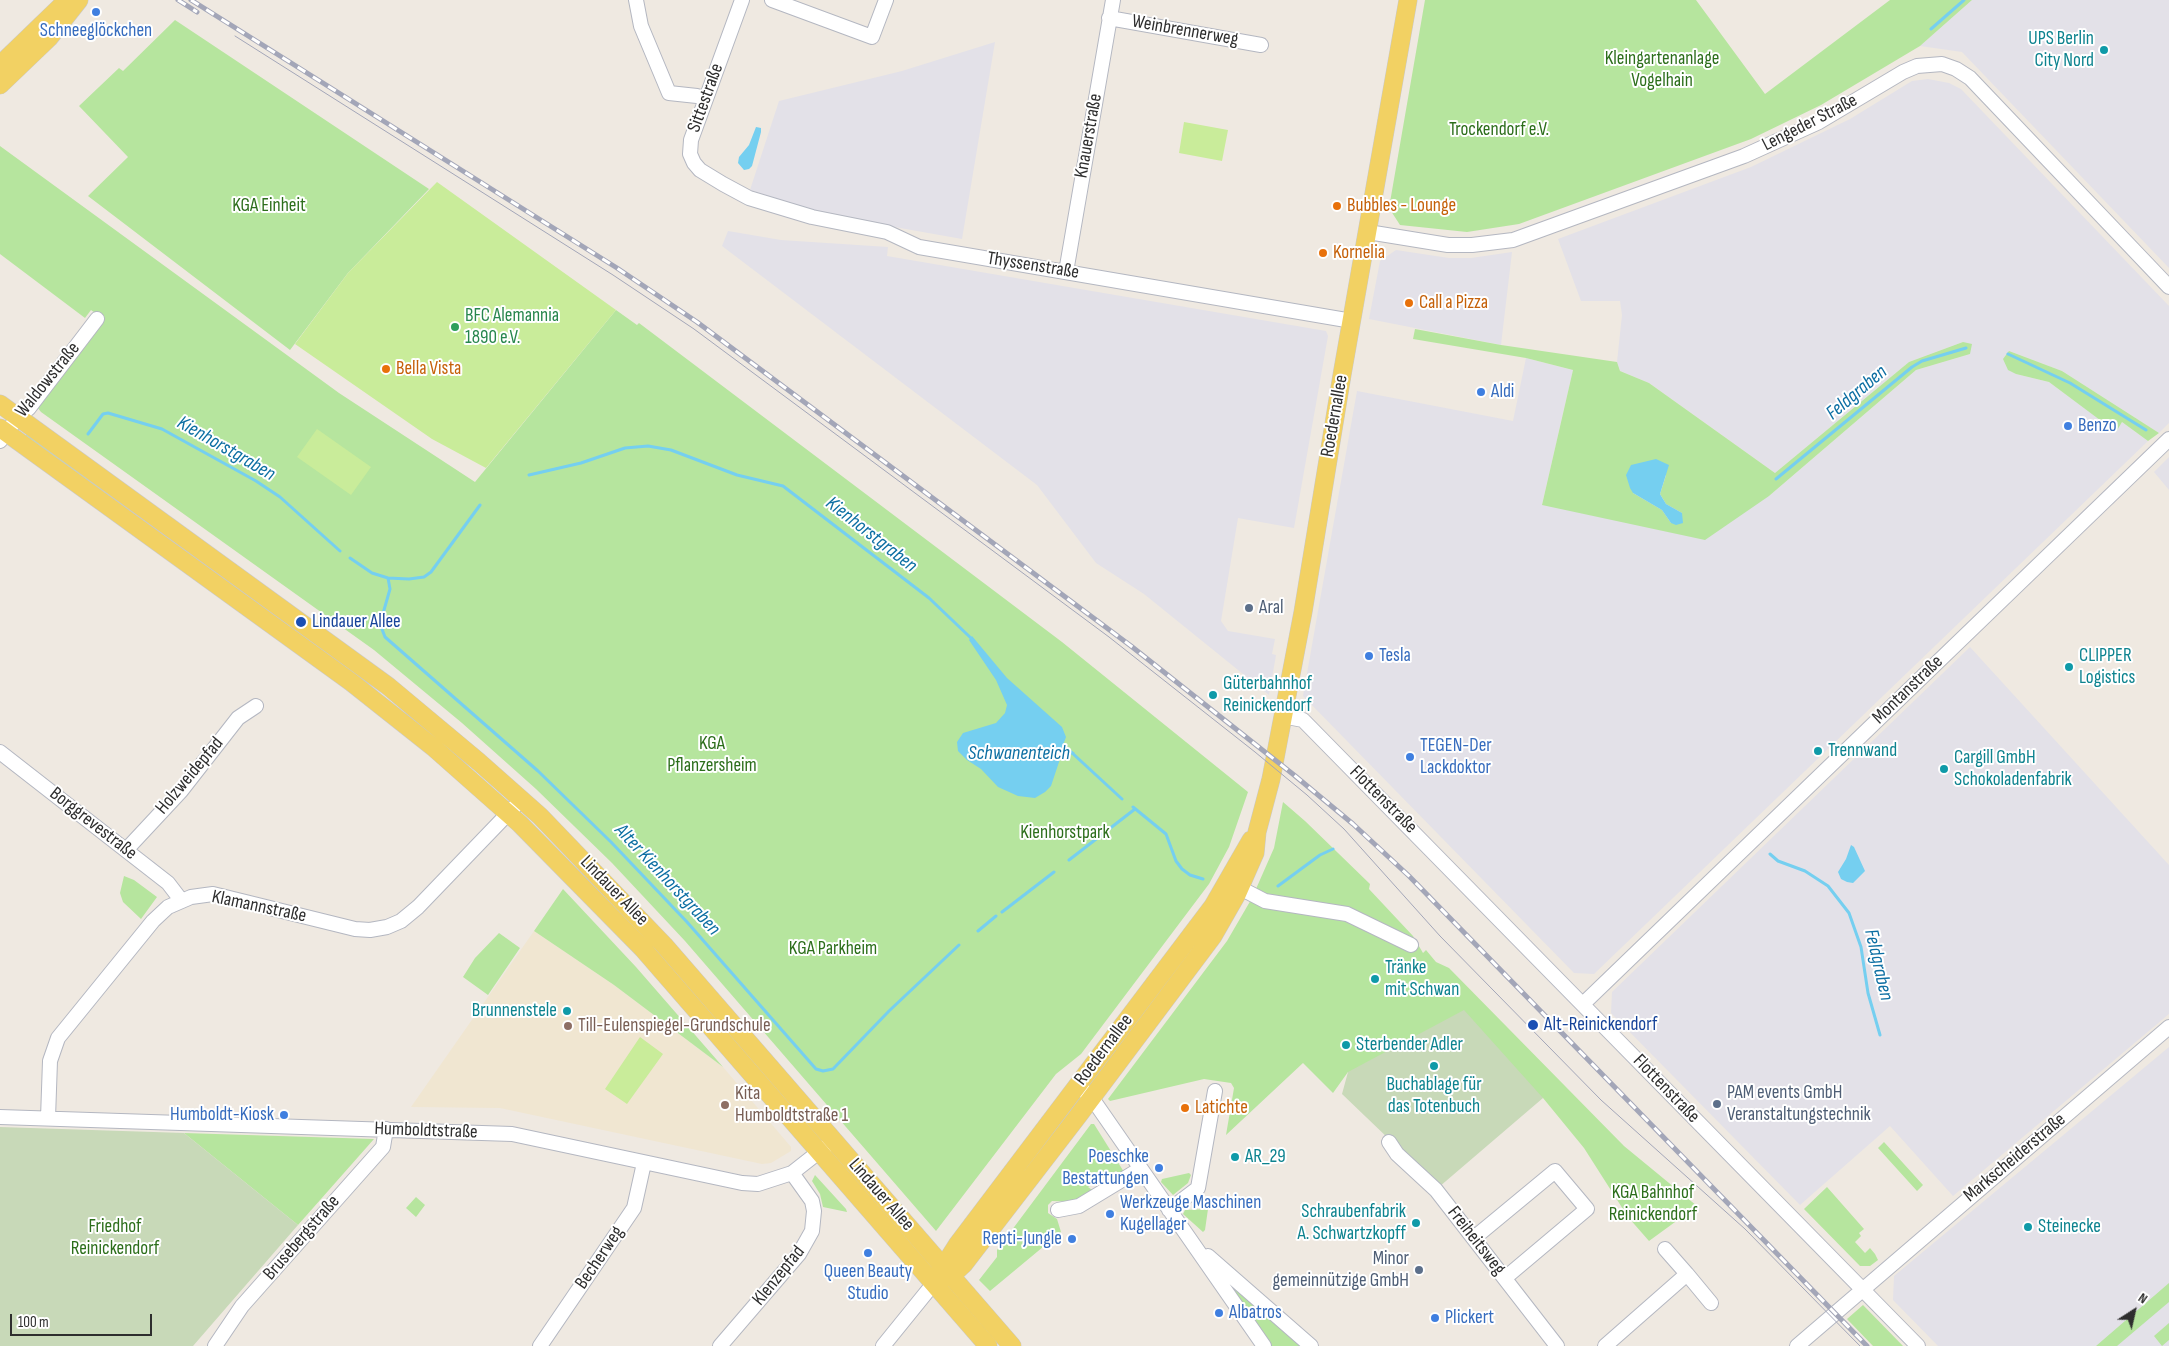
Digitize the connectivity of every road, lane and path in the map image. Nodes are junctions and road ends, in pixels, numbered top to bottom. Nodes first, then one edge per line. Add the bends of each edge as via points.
1 (71, 0) edge
2 (79, 0) edge
3 (636, 0) edge
4 (742, 0) edge
5 (772, 0) edge
6 (886, 0) edge
7 (1113, 0) edge
8 (1408, 0) edge
9 (1109, 18) junction
10 (1261, 45) dead end
11 (0, 65) edge
12 (0, 85) edge
13 (705, 99) junction
14 (723, 184) joint
15 (1368, 232) junction
16 (1066, 272) junction
17 (2169, 287) edge
18 (97, 319) dead end
19 (1352, 320) junction
20 (0, 404) edge
21 (18, 417) junction
22 (2, 434) edge
23 (2169, 439) edge
24 (256, 706) dead end
25 (1282, 716) junction
26 (0, 752) edge
27 (522, 800) junction
28 (508, 813) junction
29 (1257, 832) junction
30 (126, 850) junction
31 (1240, 888) junction
32 (181, 900) junction
33 (1411, 946) dead end
34 (1583, 1004) junction
35 (2169, 1027) edge
36 (1078, 1084) junction
37 (1215, 1091) dead end
38 (1091, 1098) junction
39 (0, 1117) edge
40 (48, 1118) junction
41 (386, 1129) junction
42 (834, 1140) junction
43 (1389, 1142) dead end
44 (820, 1152) junction
45 (644, 1163) junction
46 (1140, 1169) junction
47 (792, 1172) junction
48 (1058, 1210) dead end
49 (1169, 1210) junction
50 (1474, 1238) junction
51 (1191, 1241) junction
52 (1665, 1249) dead end
53 (948, 1270) junction
54 (1687, 1274) junction
55 (1505, 1278) junction
56 (934, 1283) junction
57 (1862, 1289) junction
58 (1712, 1303) dead end
59 (215, 1346) edge
60 (540, 1346) edge
61 (720, 1346) edge
62 (883, 1346) edge
63 (988, 1346) edge
64 (1012, 1346) edge
65 (1264, 1346) edge
66 (1311, 1346) edge
67 (1557, 1346) edge
68 (1605, 1346) edge
69 (1797, 1346) edge
70 (1918, 1346) edge

1 - 11 main road
2 - 12 main road via 48,38
3 - 13 street via 641,26 669,93
4 - 13 street, Sittestraße
5 - 6 street via 872,37
7 - 9 street, Knauerstraße
8 - 15 main road, Roedernallee
9 - 10 street, Weinbrennerweg
9 - 16 street, Knauerstraße
13 - 14 street, Sittestraße via 690,140 690,154 700,170
14 - 16 street, Thyssenstraße via 749,198 812,217 887,232 919,247
15 - 17 street, Lengeder Straße via 1448,245 1512,240 1744,156 1818,122 1903,72 1917,66 1942,64 1970,78
15 - 19 main road, Roedernallee
16 - 19 street, Thyssenstraße
18 - 21 street, Waldowstraße via 29,408
19 - 25 main road, Roedernallee via 1303,612
20 - 21 main road, Lindauer Allee
21 - 22 street, Waldowstraße
21 - 27 main road, Lindauer Allee via 381,681
22 - 28 main road, Lindauer Allee via 351,682 433,747
23 - 34 street, Montanstraße
24 - 30 street, Holzweidepfad via 238,718 180,791
25 - 29 main road, Roedernallee via 1271,779
25 - 34 street, Flottenstraße via 1303,720
26 - 30 street, Borggrevestraße
27 - 28 street, Klamannstraße
27 - 42 main road, Lindauer Allee via 585,860 664,945
28 - 32 street, Klamannstraße via 418,908 387,927 354,929 213,894
28 - 44 main road, Lindauer Allee via 625,929
29 - 31 main road, Roedernallee via 1255,853
29 - 36 main road, Roedernallee via 1213,906
30 - 32 street, Borggrevestraße via 176,890
31 - 33 street via 1265,901 1348,914
31 - 38 main road, Roedernallee via 1213,936
32 - 40 street, Klamannstraße via 157,916 58,1038 50,1066
34 - 57 street, Flottenstraße
35 - 57 street, Markscheiderstraße
36 - 38 street
36 - 53 main road, Roedernallee
37 - 49 street via 1198,1188
38 - 46 street
38 - 53 main road, Roedernallee via 966,1261
39 - 40 street, Humboldtstraße
40 - 41 street, Humboldtstraße
41 - 45 street, Humboldtstraße via 512,1134
41 - 59 street, Brusebergstraße via 383,1147 246,1302
42 - 44 street, Humboldtstraße
42 - 53 main road, Lindauer Allee
43 - 50 street, Freiheitsweg via 1397,1154 1436,1190
44 - 47 street, Humboldtstraße
44 - 56 main road, Lindauer Allee
45 - 47 street, Humboldtstraße via 742,1183 770,1181
45 - 60 street, Becherweg via 634,1208
46 - 48 street via 1078,1206
46 - 49 street
47 - 61 street, Klenzepfad via 812,1201 812,1231 799,1254
49 - 51 street
50 - 55 street, Freiheitsweg
50 - 55 street via 1555,1171 1587,1209
51 - 65 street
51 - 66 street
52 - 54 street
53 - 56 main road
53 - 64 main road, Lindauer Allee
54 - 58 street
54 - 68 street
55 - 67 street, Freiheitsweg
56 - 62 street
56 - 63 main road, Lindauer Allee
57 - 69 street, Markscheiderstraße
57 - 70 street, Flottenstraße

